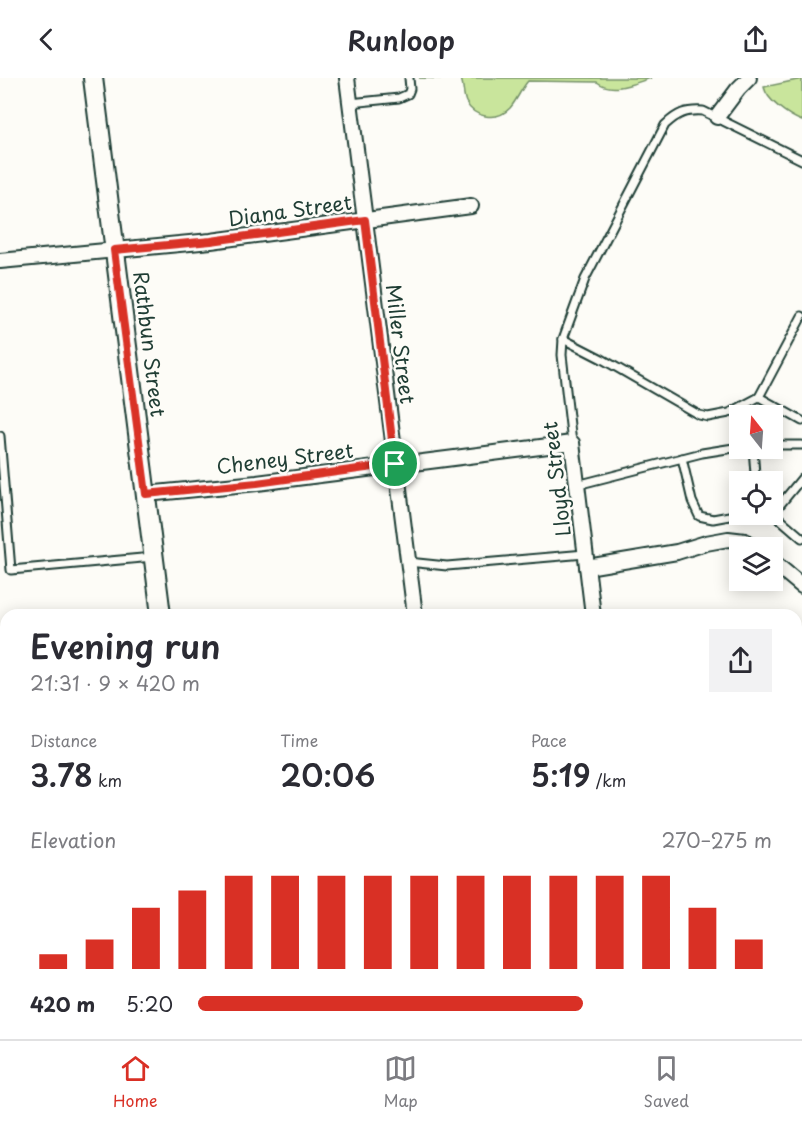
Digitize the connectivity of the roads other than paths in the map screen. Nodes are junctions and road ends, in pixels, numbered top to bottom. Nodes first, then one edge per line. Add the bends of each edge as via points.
1 (93, 78) edge
2 (347, 78) edge
3 (409, 78) edge
4 (749, 78) edge
5 (350, 103) junction
6 (717, 117) junction
7 (802, 160) edge
8 (471, 206) dead end
9 (365, 220) junction
10 (114, 250) junction
11 (0, 261) edge
12 (802, 316) edge
13 (563, 339) junction
14 (759, 397) junction
15 (802, 421) edge
16 (0, 436) edge
17 (573, 443) junction
18 (802, 445) edge
19 (783, 446) edge
20 (729, 449) edge
21 (682, 458) junction
22 (395, 464) junction
23 (802, 478) edge
24 (577, 485) junction
25 (146, 494) junction
26 (783, 501) edge
27 (729, 516) edge
28 (783, 520) edge
29 (802, 538) edge
30 (729, 539) edge
31 (154, 556) junction
32 (586, 561) junction
33 (408, 562) junction
34 (783, 570) edge
35 (802, 585) edge
36 (160, 609) edge
37 (414, 609) edge
38 (592, 609) edge

1 - 10 street, Rathbun Street
2 - 5 street, Miller Street
3 - 5 lane via 408,94 399,98
4 - 6 street
5 - 9 street, Miller Street
6 - 7 lane
6 - 13 lane via 688,110 664,126 585,279
8 - 9 street, Diana Street
9 - 10 street, Diana Street
9 - 22 street, Miller Street
10 - 11 street, Diana Street
10 - 25 street, Rathbun Street
12 - 14 lane
13 - 14 lane via 699,416 729,413
13 - 17 lane, Lloyd Street
14 - 15 lane
16 - 31 lane via 11,570
17 - 22 street, Cheney Street
17 - 24 street, Lloyd Street
18 - 19 lane
20 - 21 lane
21 - 24 lane
21 - 27 lane via 699,516
22 - 25 street, Cheney Street
22 - 33 street, Miller Street
23 - 26 lane
24 - 32 street, Lloyd Street
25 - 31 street, Rathbun Street
28 - 29 lane
30 - 32 street via 677,552
31 - 36 street, Rathbun Street
32 - 33 lane via 447,566
32 - 38 street, Lloyd Street
33 - 37 street, Miller Street
34 - 35 street

